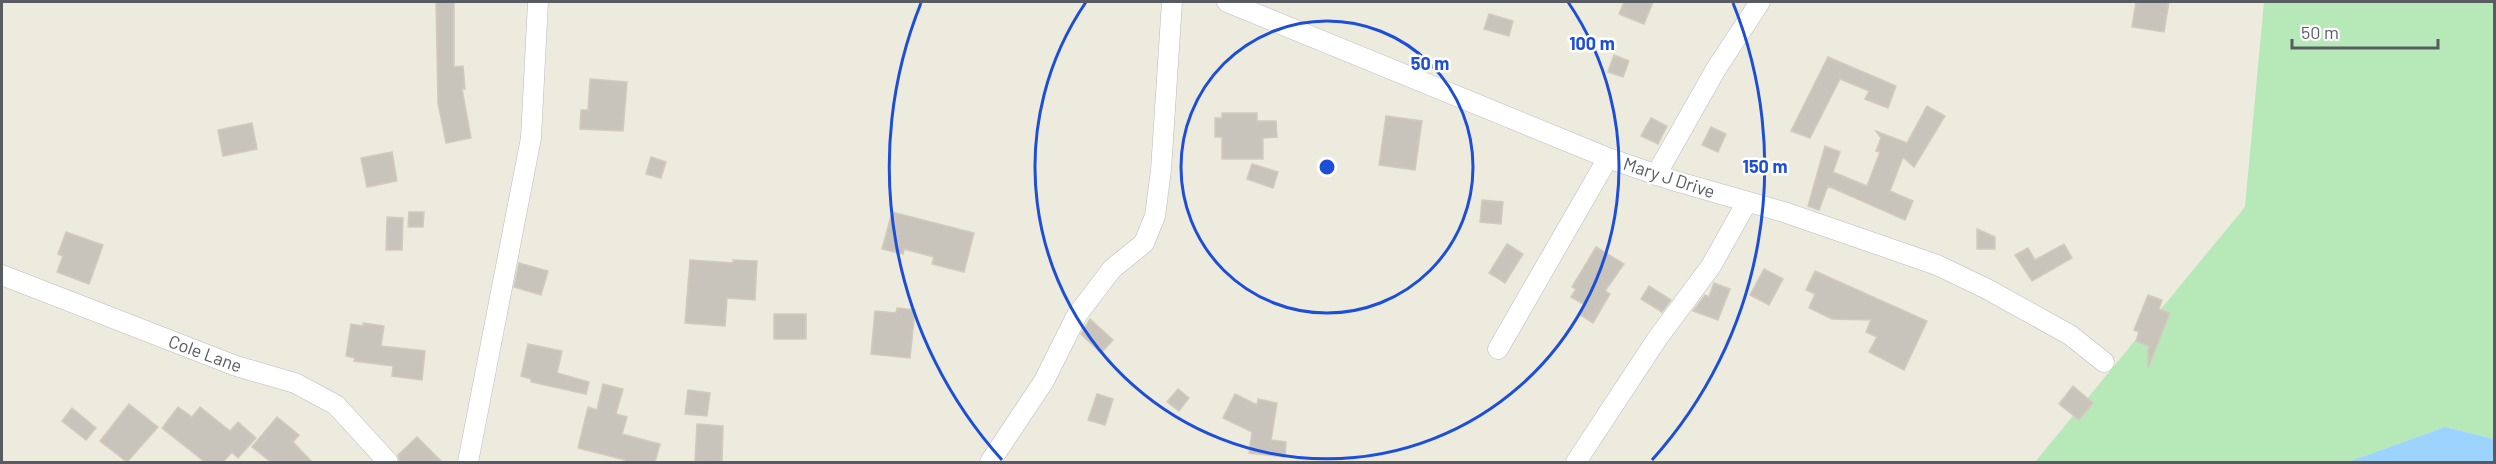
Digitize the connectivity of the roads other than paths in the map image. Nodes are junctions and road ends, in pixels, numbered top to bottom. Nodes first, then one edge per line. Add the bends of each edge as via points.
1 (538, 2) edge
2 (1172, 2) edge
3 (1227, 2) edge
4 (1760, 2) edge
5 (1608, 158) junction
6 (1656, 175) junction
7 (1748, 202) junction
8 (2, 275) edge
9 (1498, 349) dead end
10 (2104, 362) dead end
11 (388, 462) edge
12 (468, 462) edge
13 (990, 462) edge
14 (1576, 462) edge

1 - 12 street via 531,138
2 - 13 street via 1155,216 1144,243 1112,269 1077,315 1044,381
3 - 5 street, Mary J Drive
4 - 6 street via 1716,69
5 - 6 street, Mary J Drive
5 - 9 street
6 - 7 street, Mary J Drive
7 - 10 street, Mary J Drive via 1937,266 1988,289 2070,335
7 - 14 street via 1712,266 1657,339
8 - 11 street, Cole Lane via 236,366 295,382 336,405

